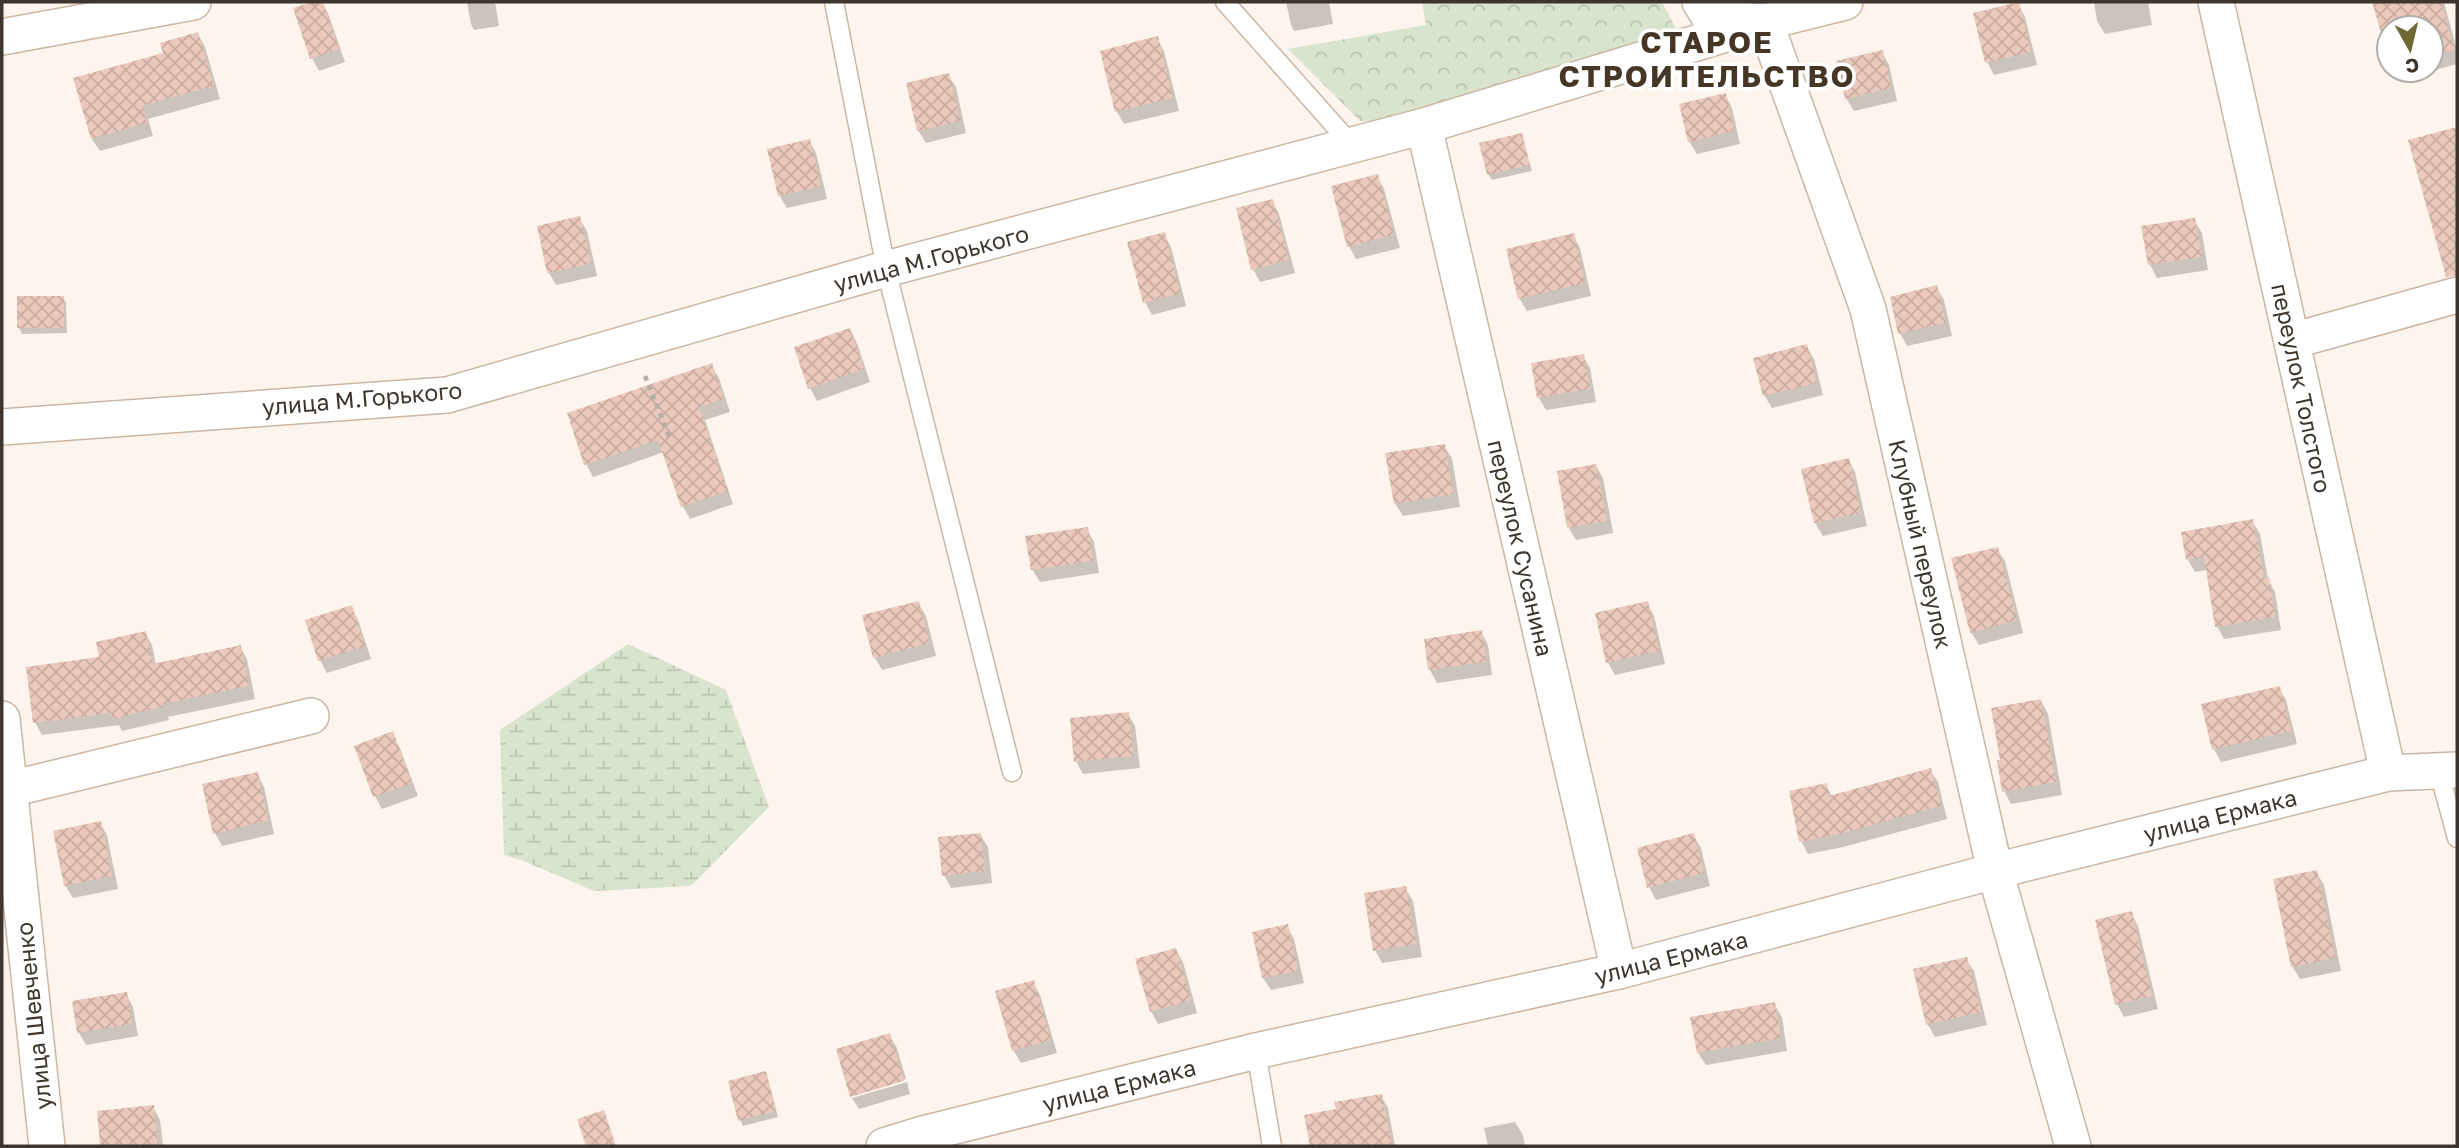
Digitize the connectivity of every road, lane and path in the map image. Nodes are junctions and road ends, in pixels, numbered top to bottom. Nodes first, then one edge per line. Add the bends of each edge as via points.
1 (193, 2) edge
2 (834, 2) edge
3 (1225, 2) edge
4 (1700, 2) edge
5 (1845, 2) edge
6 (2216, 2) edge
7 (1765, 22) junction
8 (2, 37) edge
9 (1424, 125) junction
10 (1352, 144) junction
11 (886, 269) junction
12 (2457, 295) edge
13 (2291, 341) junction
14 (633, 342) junction
15 (2, 427) edge
16 (670, 439) dead end
17 (311, 716) dead end
18 (2, 719) edge
19 (2448, 771) edge
20 (1012, 772) dead end
21 (2388, 774) junction
22 (6, 790) edge
23 (2457, 838) edge
24 (1995, 871) junction
25 (1619, 971) junction
26 (1256, 1051) junction
27 (47, 1146) edge
28 (884, 1146) edge
29 (1272, 1146) edge
30 (2073, 1146) edge

1 - 8 street
2 - 11 lane
3 - 10 lane
4 - 7 street via 1710,19
5 - 7 street, улица М.Горького
6 - 13 street, переулок Толстого
7 - 9 street, улица М.Горького
7 - 24 street, Клубный переулок via 1868,309
9 - 10 street, улица М.Горького
9 - 25 street, переулок Сусанина
10 - 11 street, улица М.Горького
11 - 14 street, улица М.Горького
11 - 20 lane
12 - 13 street
13 - 21 street, переулок Толстого
14 - 15 street, улица М.Горького via 447,395
14 - 16 path
17 - 22 street
18 - 22 street, улица Шевченко
19 - 21 street, улица Ермака
19 - 23 lane
21 - 24 street, улица Ермака
22 - 27 street, улица Шевченко
24 - 25 street, улица Ермака
24 - 30 street, Клубный переулок
25 - 26 street, улица Ермака
26 - 28 street, улица Ермака
26 - 29 lane

